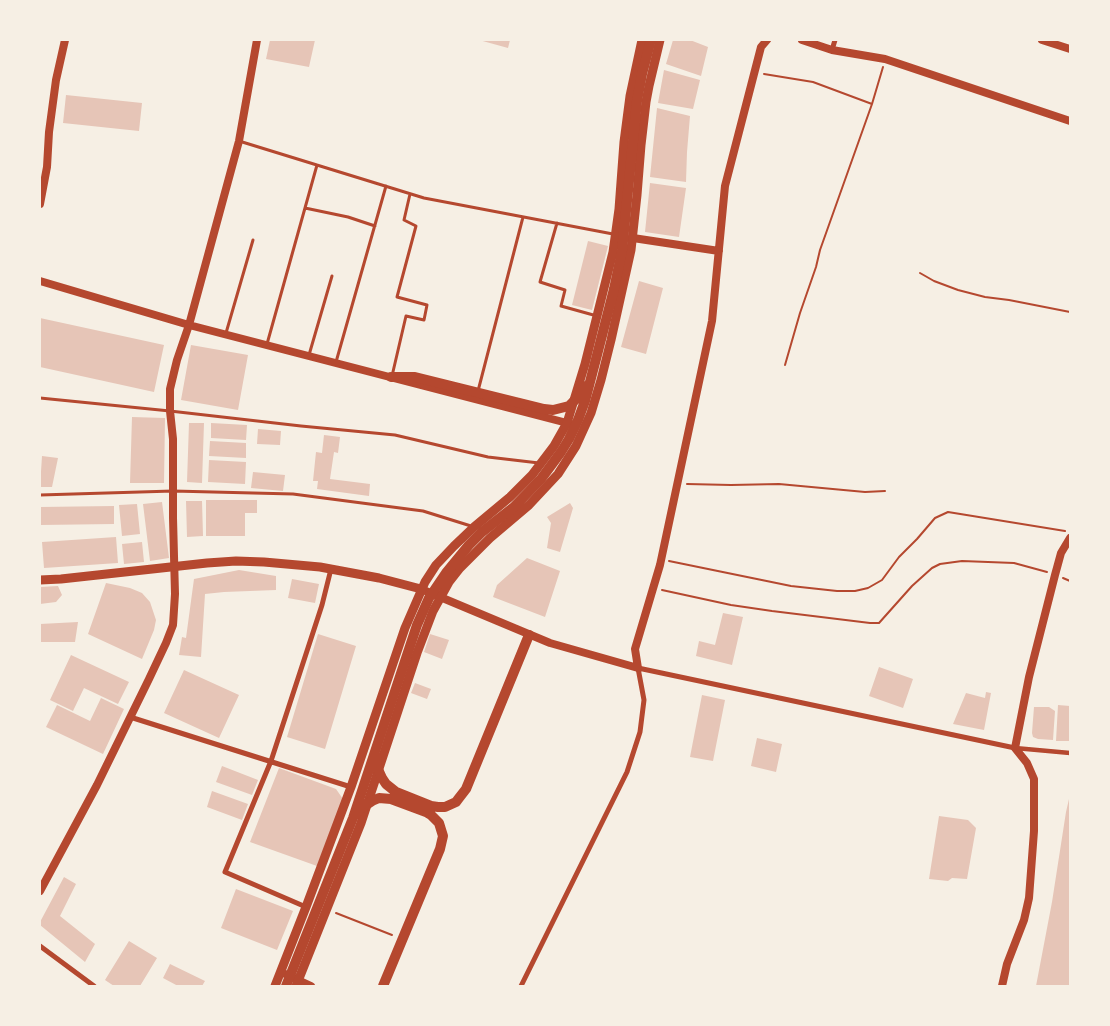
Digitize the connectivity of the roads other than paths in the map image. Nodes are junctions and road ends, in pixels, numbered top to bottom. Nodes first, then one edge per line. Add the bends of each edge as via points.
1 (65, 40) edge
2 (256, 40) edge
3 (642, 40) edge
4 (651, 40) edge
5 (660, 40) edge
6 (767, 40) edge
7 (802, 40) edge
8 (835, 40) edge
9 (1042, 40) edge
10 (1070, 49) edge
11 (832, 50) junction
12 (1070, 121) edge
13 (239, 141) junction
14 (317, 165) junction
15 (386, 186) junction
16 (410, 194) junction
17 (40, 204) edge
18 (305, 208) junction
19 (523, 216) junction
20 (557, 223) junction
21 (375, 226) junction
22 (616, 234) junction
23 (633, 238) junction
24 (253, 240) dead end
25 (719, 251) junction
26 (332, 276) dead end
27 (40, 281) edge
28 (597, 316) junction
29 (189, 325) junction
30 (226, 334) junction
31 (267, 345) junction
32 (309, 356) junction
33 (336, 363) junction
34 (593, 369) junction
35 (391, 377) junction
36 (40, 398) edge
37 (476, 399) junction
38 (170, 411) junction
39 (567, 423) junction
40 (585, 428) junction
41 (542, 463) junction
42 (173, 491) junction
43 (40, 495) edge
44 (474, 527) junction
45 (1070, 538) edge
46 (174, 568) junction
47 (331, 569) junction
48 (40, 580) edge
49 (421, 589) junction
50 (440, 597) junction
51 (529, 635) junction
52 (638, 668) junction
53 (130, 717) junction
54 (1015, 748) junction
55 (376, 750) junction
56 (1070, 753) edge
57 (271, 761) junction
58 (351, 787) junction
59 (353, 818) junction
60 (40, 891) edge
61 (306, 907) junction
62 (40, 946) edge
63 (281, 972) junction
64 (297, 983) edge
65 (94, 986) edge
66 (275, 986) edge
67 (286, 986) edge
68 (311, 986) edge
69 (383, 986) edge
70 (521, 986) edge
71 (1002, 986) edge

1 - 17 street via 56,80
2 - 13 street
3 - 22 main road via 630,96
4 - 34 main road via 637,101 622,251
5 - 23 main road via 646,102
6 - 25 street via 761,46 725,186
7 - 11 street
8 - 11 street
9 - 10 street
11 - 12 street via 885,59
13 - 14 lane
13 - 29 street
14 - 15 lane
14 - 18 lane
15 - 16 lane
15 - 21 lane
16 - 19 lane
16 - 35 lane via 404,220 416,226 397,297 428,305 424,320 406,316
18 - 21 lane
18 - 31 lane
19 - 20 lane
19 - 37 lane
20 - 22 lane
20 - 28 lane via 540,282 566,290 561,306
21 - 33 lane
22 - 28 main road
23 - 25 street
23 - 40 main road via 601,380
24 - 30 lane
25 - 52 street via 712,321 678,484 662,559 635,649
26 - 32 lane
27 - 29 street
28 - 39 main road
29 - 30 street
29 - 38 street via 170,389
30 - 31 street
31 - 32 street
32 - 33 street
33 - 35 street
34 - 35 main road via 576,400 569,406 553,410 415,377
34 - 55 main road via 570,439 552,466 514,507 469,545 429,598
35 - 37 street
36 - 38 lane
37 - 39 street
38 - 41 lane via 394,435 488,457
38 - 42 street
39 - 40 street
39 - 41 main road
40 - 50 main road via 549,485 472,555
41 - 44 main road via 510,497
42 - 43 lane
42 - 44 lane via 293,494 422,511
42 - 46 street
44 - 49 main road via 436,565
45 - 54 street via 1061,553 1055,575
46 - 47 main road via 236,561
46 - 48 main road
46 - 53 street via 173,625
47 - 49 main road
47 - 57 street
49 - 50 street
49 - 58 main road
50 - 51 street
50 - 64 main road via 426,628 361,823
51 - 52 street
51 - 55 main road via 460,798 445,807 431,806 396,792 380,775
52 - 54 street
52 - 70 street via 644,700 640,732 628,772
53 - 57 street
53 - 60 street
54 - 56 street
54 - 71 street via 1034,779 1034,831 1029,898
55 - 59 main road
57 - 58 street
57 - 61 street via 225,872
58 - 61 main road
59 - 67 main road
59 - 69 main road via 372,801 391,799 431,815 439,823 443,836
61 - 63 main road
62 - 65 street
63 - 64 street
63 - 66 main road
64 - 68 street

